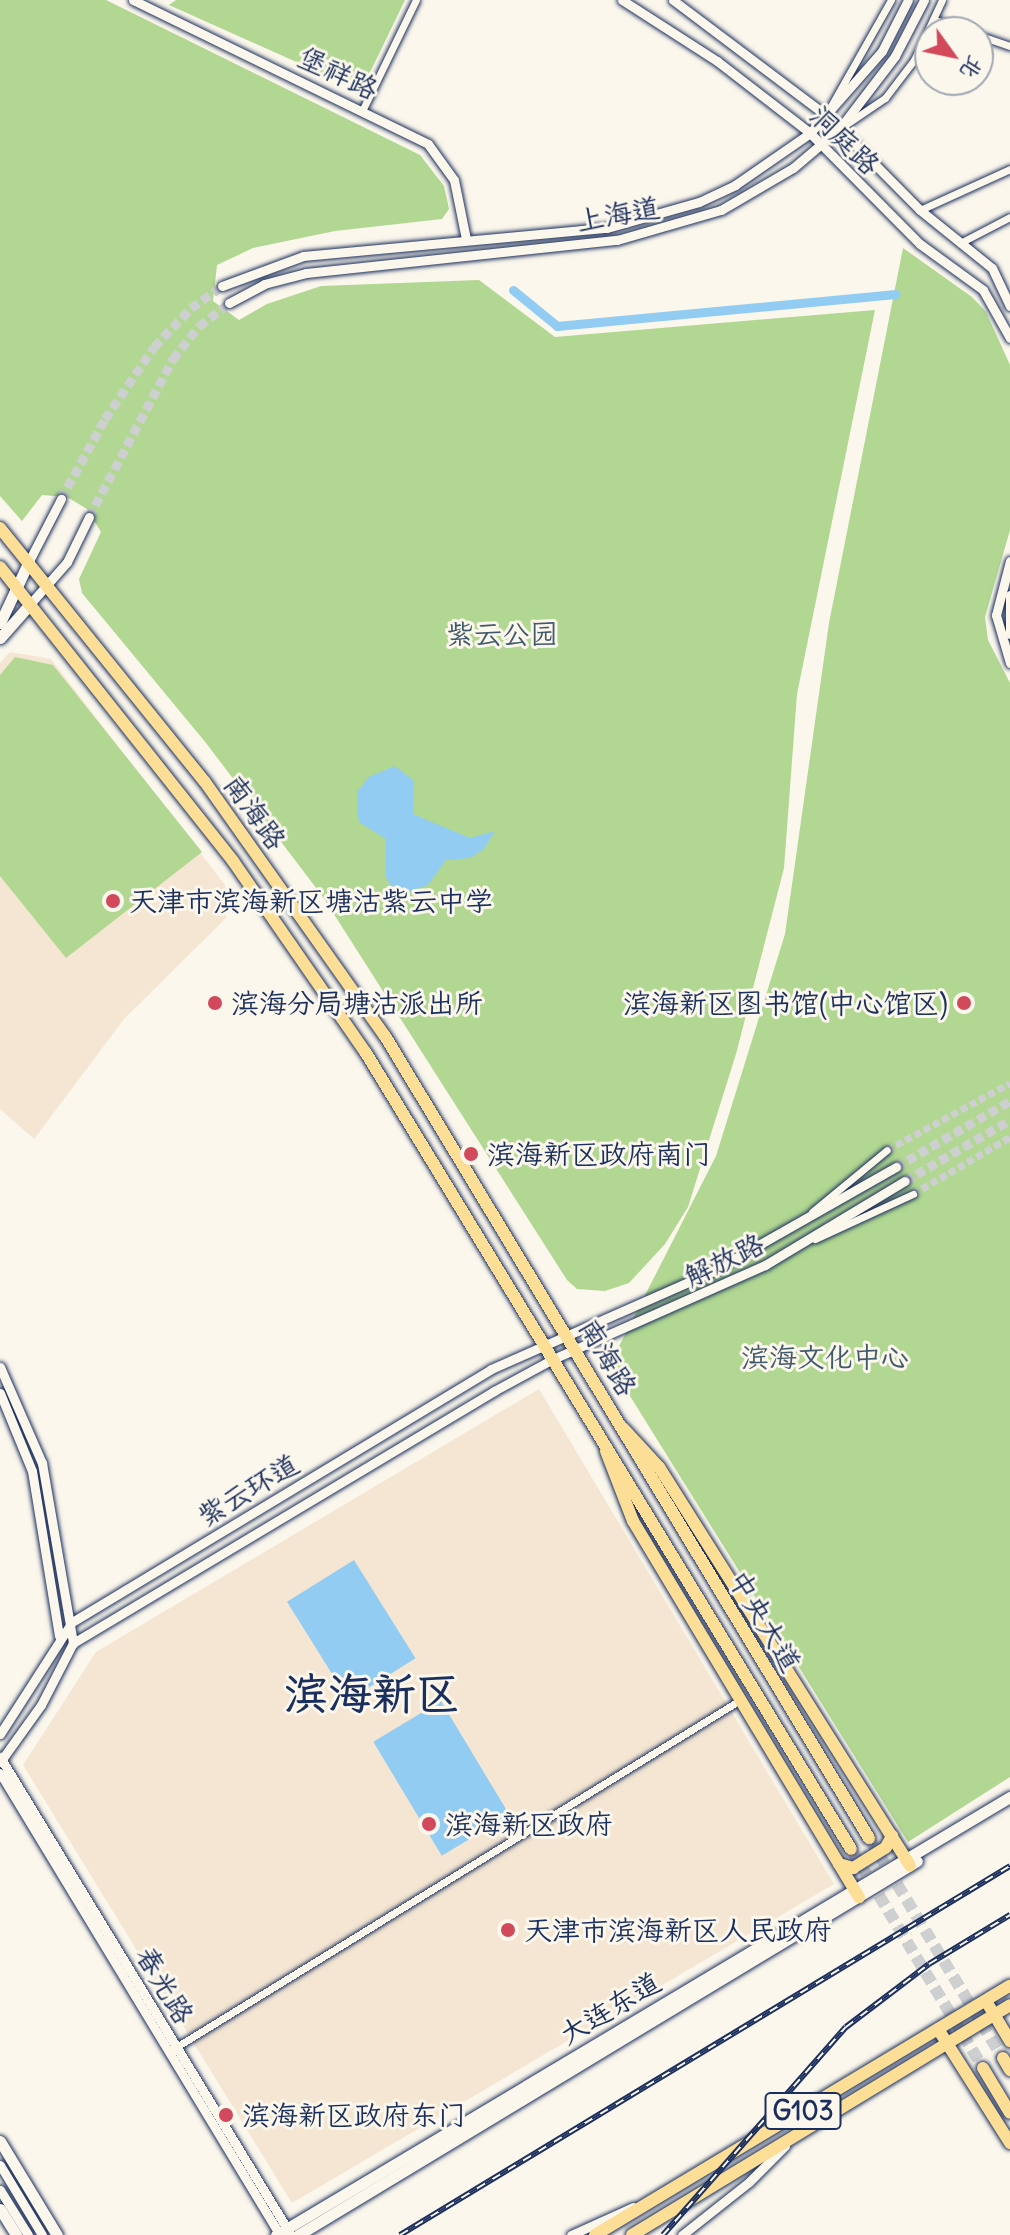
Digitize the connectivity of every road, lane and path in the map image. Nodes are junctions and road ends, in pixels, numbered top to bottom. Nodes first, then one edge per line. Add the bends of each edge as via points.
1 (133, 0) edge
2 (416, 0) edge
3 (622, 0) edge
4 (673, 0) edge
5 (891, 0) edge
6 (908, 0) edge
7 (924, 0) edge
8 (914, 53) edge
9 (363, 109) junction
10 (827, 116) junction
11 (840, 128) junction
12 (810, 133) junction
13 (822, 145) junction
14 (1010, 169) edge
15 (920, 210) junction
16 (1010, 217) edge
17 (466, 239) junction
18 (960, 243) junction
19 (222, 286) tunnel mouth
20 (229, 303) tunnel mouth
21 (1010, 306) edge
22 (1010, 338) edge
23 (61, 499) tunnel mouth
24 (89, 517) tunnel mouth
25 (0, 528) edge
26 (29, 561) junction
27 (1010, 561) edge
28 (0, 567) edge
29 (50, 584) junction
30 (18, 589) junction
31 (1010, 595) edge
32 (30, 604) junction
33 (0, 623) edge
34 (1010, 634) edge
35 (0, 638) edge
36 (1010, 663) edge
37 (887, 1150) tunnel mouth
38 (896, 1167) tunnel mouth
39 (905, 1181) tunnel mouth
40 (913, 1194) tunnel mouth
41 (797, 1226) junction
42 (810, 1241) junction
43 (565, 1333) junction
44 (543, 1342) junction
45 (575, 1349) junction
46 (553, 1359) junction
47 (1, 1369) edge
48 (0, 1393) edge
49 (623, 1428) junction
50 (603, 1440) junction
51 (72, 1622) junction
52 (59, 1636) junction
53 (73, 1643) junction
54 (740, 1700) junction
55 (0, 1734) edge
56 (1, 1760) edge
57 (0, 1773) edge
58 (1010, 1797) edge
59 (1010, 1805) edge
60 (892, 1836) junction
61 (869, 1838) tunnel mouth
62 (851, 1849) tunnel mouth
63 (908, 1862) junction
64 (839, 1864) junction
65 (857, 1893) junction
66 (1010, 1986) edge
67 (986, 2001) junction
68 (1010, 2005) edge
69 (994, 2015) junction
70 (938, 2029) junction
71 (1010, 2041) edge
72 (948, 2044) junction
73 (172, 2049) junction
74 (1003, 2058) dead end
75 (983, 2068) tunnel mouth
76 (1010, 2070) edge
77 (1010, 2113) edge
78 (794, 2137) junction
79 (0, 2141) edge
80 (1010, 2143) edge
81 (0, 2165) edge
82 (0, 2190) edge
83 (658, 2197) junction
84 (0, 2209) edge
85 (282, 2233) edge
86 (16, 2235) edge
87 (28, 2235) edge
88 (42, 2235) edge
89 (57, 2235) edge
90 (298, 2235) edge
91 (571, 2235) edge
92 (595, 2235) edge
93 (632, 2235) edge
94 (682, 2235) edge

1 - 9 street, 堡祥路
2 - 9 street
3 - 12 street, 洞庭路 via 704,52
4 - 10 street, 洞庭路
5 - 10 street via 841,82
6 - 10 street, 上海道 via 882,51
7 - 11 street, 上海道 via 895,56
8 - 11 street via 885,98
9 - 17 street, 堡祥路 via 440,157 458,194
10 - 11 street, 洞庭路
10 - 12 street, 上海道
11 - 13 street, 上海道
11 - 15 street, 洞庭路
12 - 13 street, 洞庭路
12 - 17 street, 上海道 via 735,185 662,215 607,228
13 - 20 street, 上海道 via 740,201 645,235 322,270 264,284
13 - 22 street, 洞庭路 via 920,244 983,290
14 - 15 street
15 - 18 street, 洞庭路
16 - 18 street
17 - 19 street, 上海道 via 303,256
18 - 21 street, 洞庭路 via 992,268
23 - 26 street
24 - 29 street
25 - 26 main road, 南海路
26 - 29 main road, 南海路
26 - 30 main road
27 - 36 street via 996,607 998,632
28 - 30 main road, 南海路
29 - 32 street
29 - 43 main road, 南海路 via 205,782 385,1036
30 - 32 main road, 南海路
30 - 33 main road
31 - 34 street
32 - 35 main road
32 - 44 main road, 南海路 via 289,939 366,1053
37 - 41 street
38 - 41 street, 解放路
39 - 42 street, 解放路
40 - 42 street
41 - 43 street, 解放路 via 661,1295
42 - 45 street, 解放路 via 695,1300
43 - 44 street, 紫云环道
43 - 45 main road, 南海路
44 - 46 main road, 南海路
44 - 51 street, 紫云环道
45 - 46 street, 解放路
45 - 49 main road, 南海路
46 - 50 main road, 南海路
46 - 53 street, 紫云环道
47 - 51 street via 42,1463
48 - 52 street via 32,1471
49 - 60 main road via 659,1467
49 - 61 main road, 中央大道
50 - 54 main road via 633,1521
50 - 62 main road, 中央大道
51 - 52 street, 紫云环道
51 - 53 street
52 - 55 street, 紫云环道
53 - 56 street via 41,1705
54 - 64 main road
54 - 73 street
56 - 73 street, 春光路
57 - 73 street, 春光路
58 - 63 main road, 大连东道
59 - 63 main road, 大连东道
60 - 63 main road
60 - 64 main road via 886,1847 853,1868
63 - 65 main road, 大连东道
64 - 65 main road
65 - 85 main road, 大连东道
65 - 90 main road, 大连东道
66 - 67 main road, G103
67 - 69 main road
67 - 70 main road, G103
68 - 69 main road, G103
69 - 71 main road
69 - 72 main road, G103
70 - 72 main road
70 - 83 main road, G103
72 - 78 main road, G103
72 - 80 main road
73 - 85 street, 春光路
74 - 76 main road
75 - 77 main road
78 - 93 main road, G103
78 - 94 street via 749,2182
79 - 89 main road
81 - 88 street
82 - 87 street
83 - 91 street
83 - 92 main road, G103
84 - 86 main road

